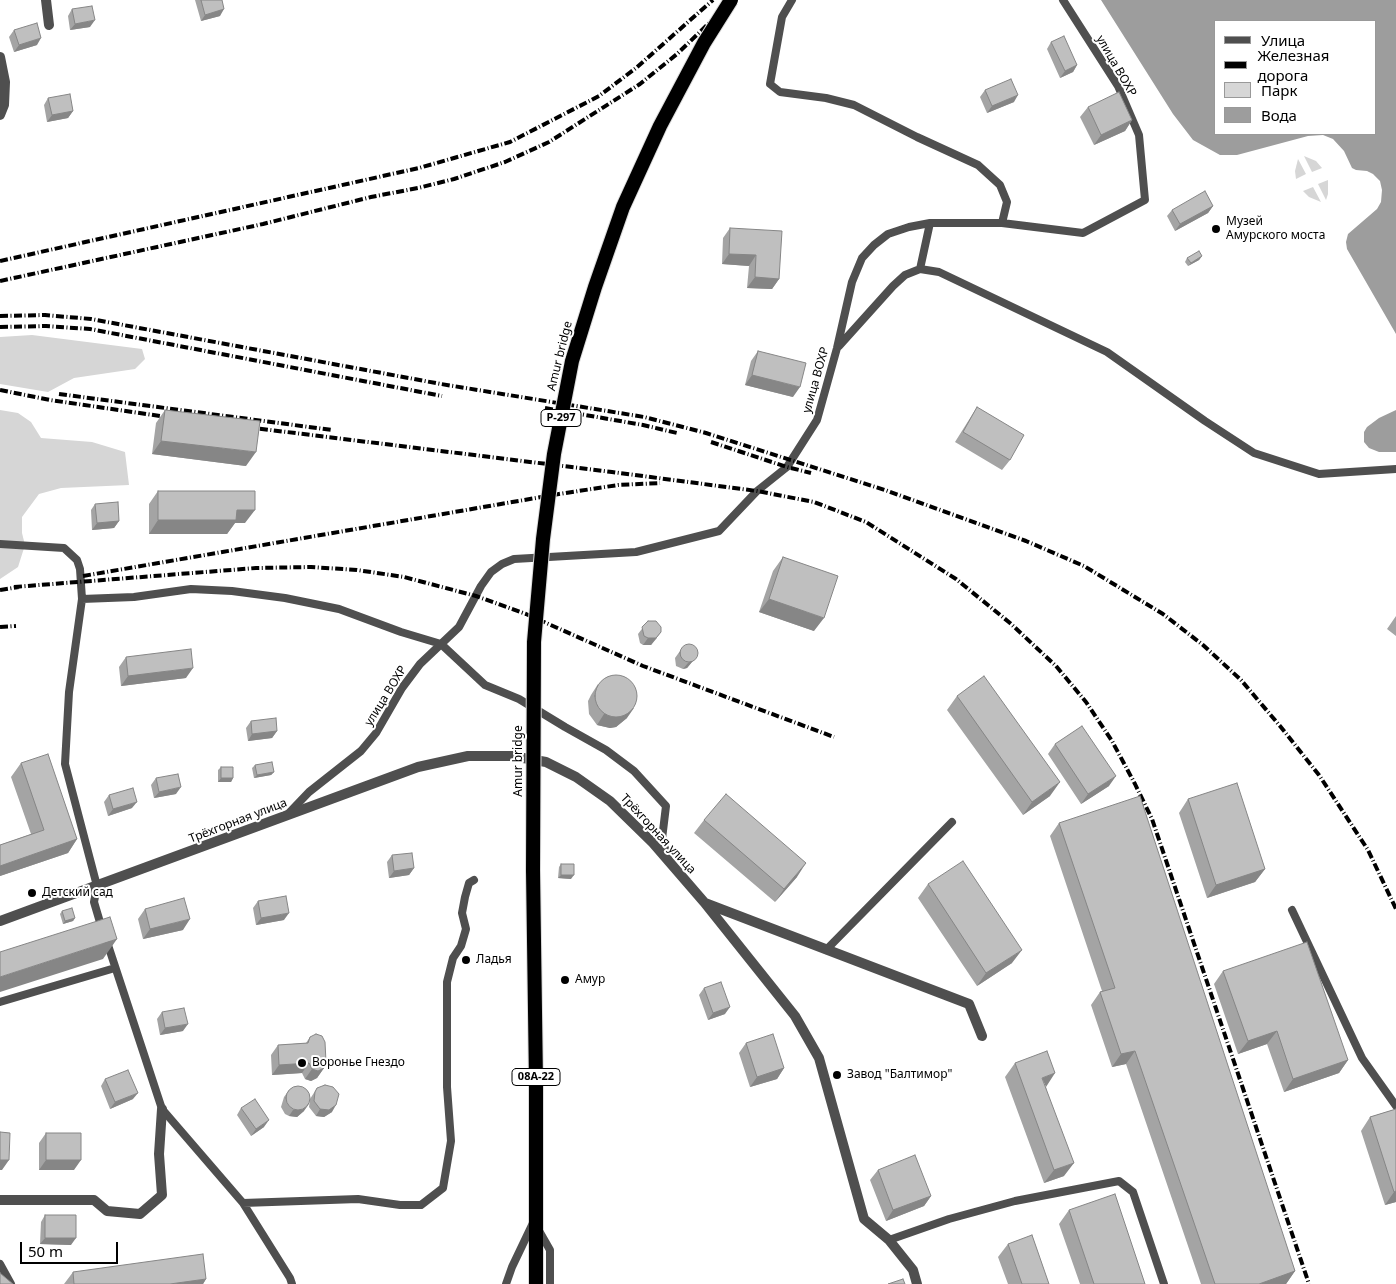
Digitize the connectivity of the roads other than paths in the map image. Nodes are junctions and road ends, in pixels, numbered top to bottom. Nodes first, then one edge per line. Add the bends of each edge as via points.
1 (46, 0) edge
2 (731, 0) edge
3 (792, 0) edge
4 (1063, 0) edge
5 (49, 25) dead end
6 (0, 57) edge
7 (0, 115) edge
8 (930, 223) junction
9 (1002, 223) junction
10 (920, 269) junction
11 (837, 348) junction
12 (1396, 469) edge
13 (0, 544) edge
14 (82, 599) junction
15 (441, 644) junction
16 (287, 815) junction
17 (952, 822) dead end
18 (669, 862) junction
19 (533, 870) joint
20 (474, 880) dead end
21 (98, 886) junction
22 (704, 902) junction
23 (1292, 910) dead end
24 (0, 921) edge
25 (826, 950) junction
26 (115, 968) junction
27 (0, 1002) edge
28 (982, 1036) dead end
29 (1396, 1106) edge
30 (162, 1109) junction
31 (0, 1200) edge
32 (243, 1203) junction
33 (536, 1221) junction
34 (889, 1240) junction
35 (0, 1264) edge
36 (11, 1284) edge
37 (292, 1284) edge
38 (506, 1284) edge
39 (536, 1284) edge
40 (550, 1284) edge
41 (917, 1284) edge
42 (1164, 1284) edge

1 - 5 street
2 - 19 highway, Amur bridge / Р-297, bridge via 660,126 623,207 572,361 554,454 534,642
3 - 9 lane via 782,17 770,84 780,92 826,98 854,106 978,165 1000,185 1007,202
4 - 9 lane, улица ВОХР via 1118,86 1139,135 1145,200 1083,233
6 - 7 street via 5,82
8 - 9 lane, улица ВОХР
8 - 10 lane
8 - 11 lane, улица ВОХР via 888,234 862,258 852,282
10 - 11 lane via 893,286
10 - 12 lane via 939,272 1107,352 1254,454 1319,474
11 - 15 lane, улица ВОХР via 817,420 788,467 757,491 719,531 636,552 514,559 491,572 459,627
13 - 14 lane via 64,548 77,560 82,576
14 - 15 lane via 190,590 232,591 339,609
14 - 21 lane via 69,692 65,764
15 - 16 lane, улица ВОХР via 402,688 376,733 361,751 309,792
15 - 18 lane via 485,686 519,699 606,750 634,771 666,806 662,839
16 - 18 street, Трёхгорная улица via 418,768 468,756 512,756 546,762 576,777 610,801
16 - 21 street, Трёхгорная улица
17 - 25 lane
18 - 22 street, Трёхгорная улица
19 - 33 highway, 08А-22
20 - 32 lane via 469,883 462,913 466,930 447,982 447,1087 451,1141 443,1188 421,1204 400,1205 358,1199
21 - 24 street, Трёхгорная улица
21 - 26 lane via 94,902
22 - 25 street
22 - 34 street, Трёхгорная улица via 795,1016 812,1043 825,1077 864,1219
23 - 29 lane via 1362,1058
25 - 28 street via 969,1004
26 - 27 lane
26 - 30 lane
30 - 31 street via 159,1154 162,1195 140,1214 107,1211 94,1200
30 - 32 lane
32 - 37 lane
33 - 38 lane
33 - 39 highway, 08А-22
33 - 40 lane via 550,1250
34 - 41 street, Трёхгорная улица via 913,1270
34 - 42 lane via 1015,1201 1119,1181 1134,1192
35 - 36 lane

